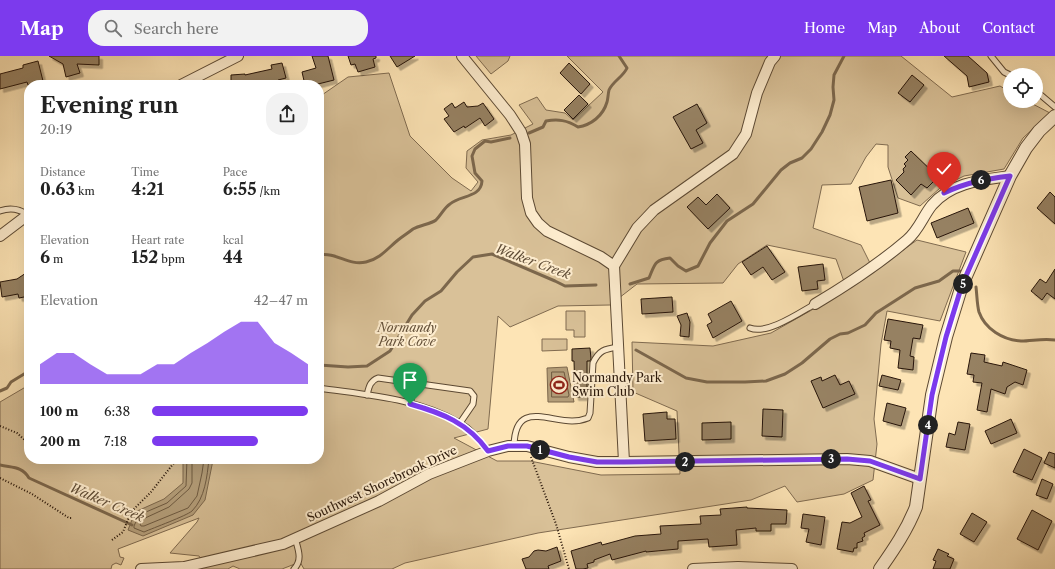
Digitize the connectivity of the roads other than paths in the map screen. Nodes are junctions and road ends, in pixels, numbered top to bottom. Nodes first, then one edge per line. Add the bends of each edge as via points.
1 (238, 56) edge
2 (462, 56) edge
3 (775, 56) edge
4 (991, 56) edge
5 (1003, 71) edge
6 (191, 80) edge
7 (1043, 97) edge
8 (1055, 107) edge
9 (1055, 116) edge
10 (1010, 176) junction
11 (0, 211) edge
12 (24, 212) edge
13 (24, 218) edge
14 (0, 236) edge
15 (614, 266) junction
16 (815, 304) joint
17 (750, 328) dead end
18 (618, 347) junction
19 (415, 384) junction
20 (324, 389) edge
21 (367, 395) junction
22 (410, 404) junction
23 (460, 423) junction
24 (514, 446) junction
25 (488, 451) junction
26 (624, 462) junction
27 (920, 479) junction
28 (295, 538) junction
29 (141, 569) edge
30 (294, 569) edge
31 (693, 569) edge
32 (792, 569) edge
33 (880, 569) edge

1 - 6 street
2 - 15 street via 522,132 525,144 527,198 531,213 538,223 547,231
3 - 15 street via 757,93 746,134 733,154 654,210 637,228
4 - 5 lane
7 - 8 lane
9 - 10 street via 1026,148
10 - 16 street via 976,181 944,193 932,205 915,233 900,246
10 - 27 street via 962,285 946,337 932,395
11 - 12 lane via 19,209
13 - 14 street
15 - 18 street
16 - 17 lane via 776,325 761,330
18 - 24 lane via 605,349 596,356 593,363 588,418 572,421 530,417 522,420 514,434
18 - 26 street
19 - 21 lane via 378,378 370,384
19 - 22 lane
19 - 23 lane via 470,391 474,396 473,404
20 - 21 lane
21 - 22 lane
22 - 23 lane
23 - 25 lane via 480,439
24 - 25 street, Southwest Shorebrook Drive
24 - 26 street, Southwest Shorebrook Drive via 527,446 597,462
25 - 28 street, Southwest Shorebrook Drive via 429,474 379,501
26 - 27 street, Southwest Shorebrook Drive via 847,459 870,461
27 - 33 street via 916,507 910,522
28 - 29 street, Southwest Shorebrook Drive via 283,544 184,567
28 - 30 lane via 300,555
31 - 32 street

